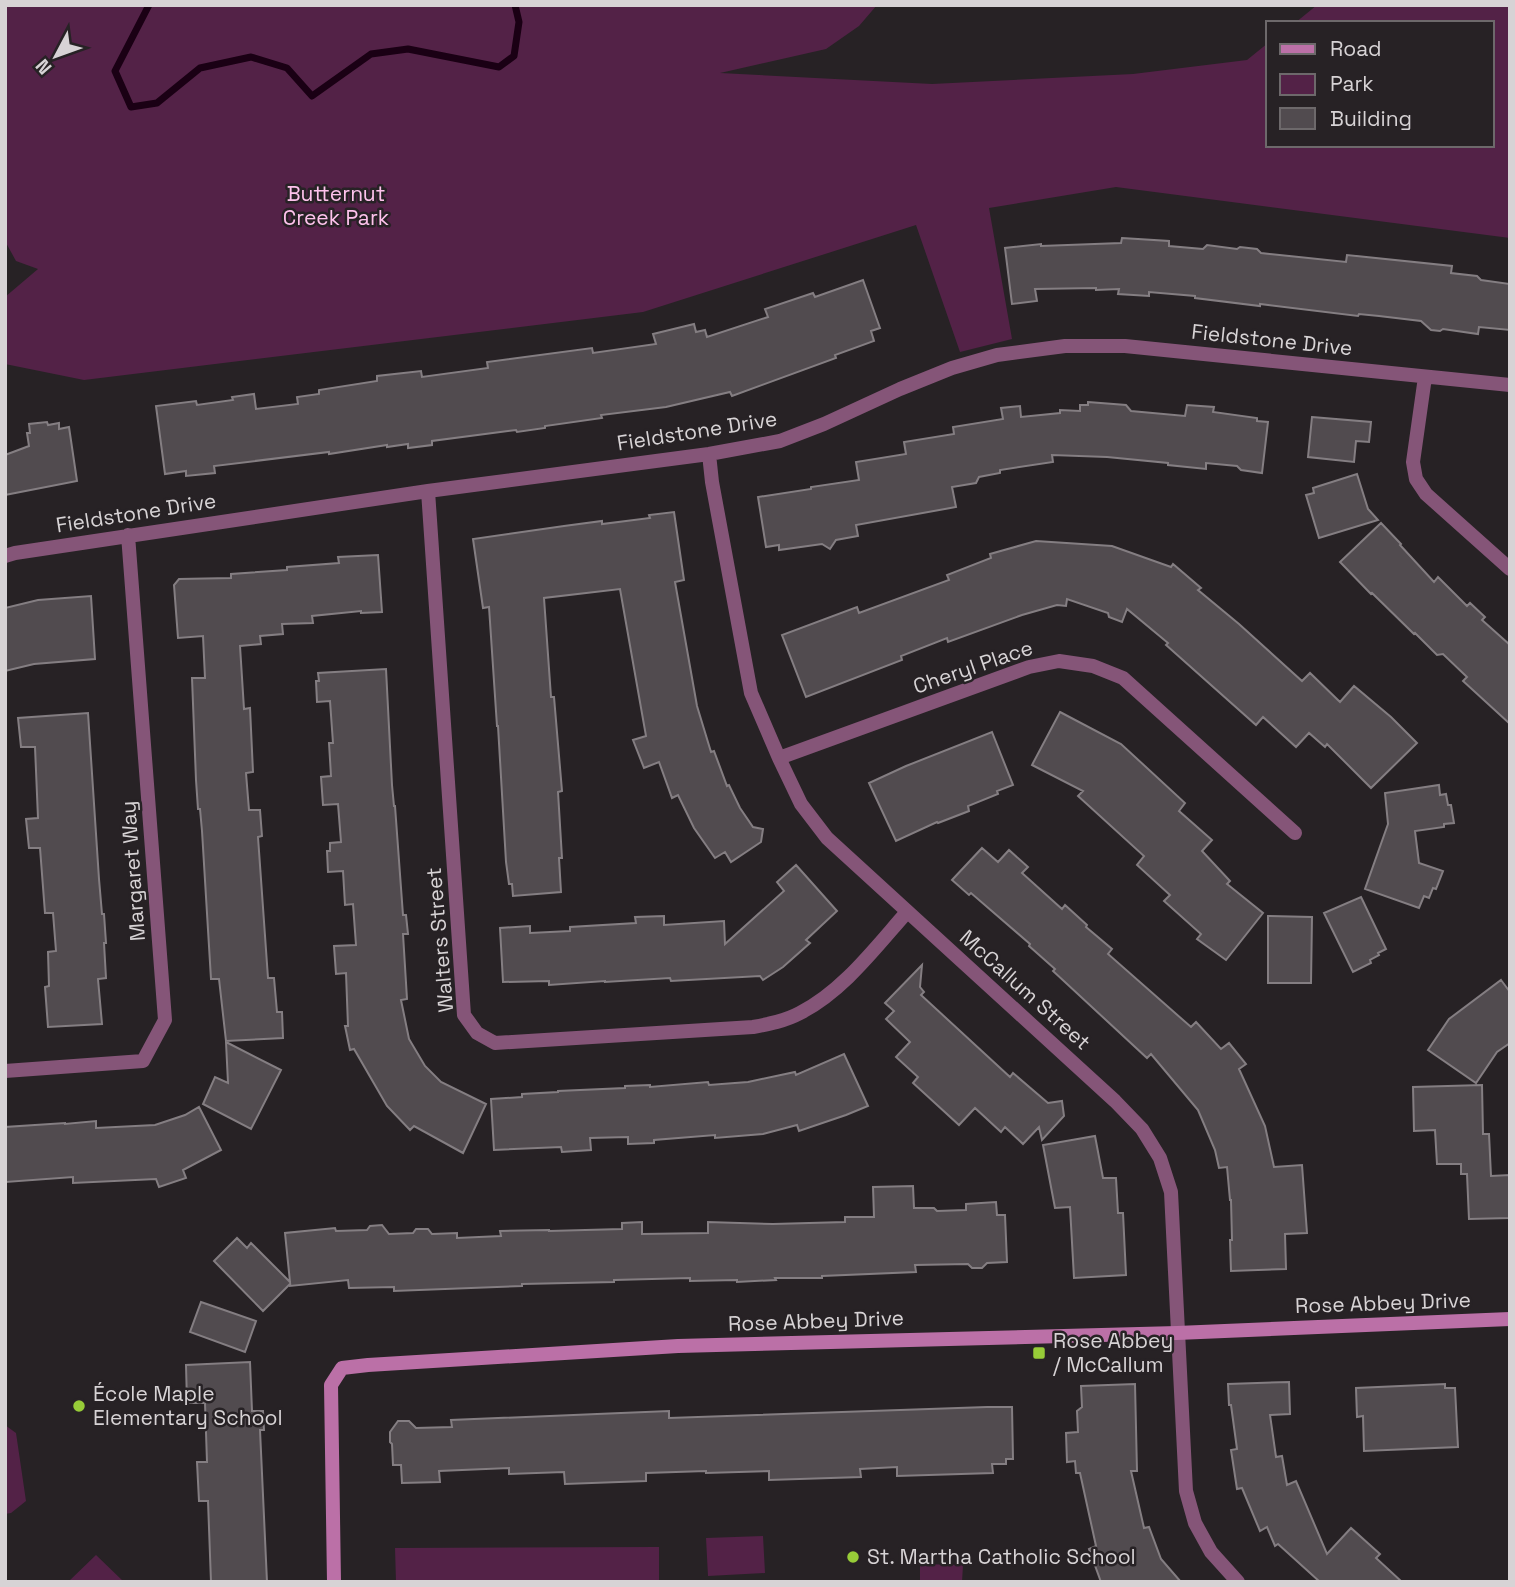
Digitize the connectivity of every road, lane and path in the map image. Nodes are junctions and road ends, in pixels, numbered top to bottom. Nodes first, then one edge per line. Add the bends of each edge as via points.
1 (1425, 377) junction
2 (1510, 385) edge
3 (709, 454) junction
4 (429, 491) junction
5 (128, 535) junction
6 (5, 556) edge
7 (1510, 569) edge
8 (779, 758) junction
9 (1296, 833) dead end
10 (907, 912) junction
11 (5, 1071) edge
12 (1510, 1319) edge
13 (1177, 1333) junction
14 (334, 1582) edge
15 (1238, 1582) edge

1 - 2 street, Fieldstone Drive
1 - 3 street, Fieldstone Drive via 1125,346 1065,346 996,355 952,368 780,441
1 - 7 street via 1413,462 1416,479 1426,494
3 - 4 street, Fieldstone Drive
3 - 8 street, McCallum Street via 751,694
4 - 5 street, Fieldstone Drive
4 - 10 street, Walters Street via 464,1015 477,1033 495,1043 778,1022 839,986
5 - 6 street, Fieldstone Drive
5 - 11 street, Margaret Way via 165,1020 143,1061
8 - 9 street, Cheryl Place via 1029,667 1059,661 1093,666 1123,678
8 - 10 street, McCallum Street via 801,804 827,838
10 - 13 street, McCallum Street via 1142,1129 1160,1158 1171,1192
12 - 13 street, Rose Abbey Drive
13 - 14 street, Rose Abbey Drive via 678,1346 342,1368 331,1385
13 - 15 street, McCallum Street via 1186,1491 1195,1523 1211,1552

